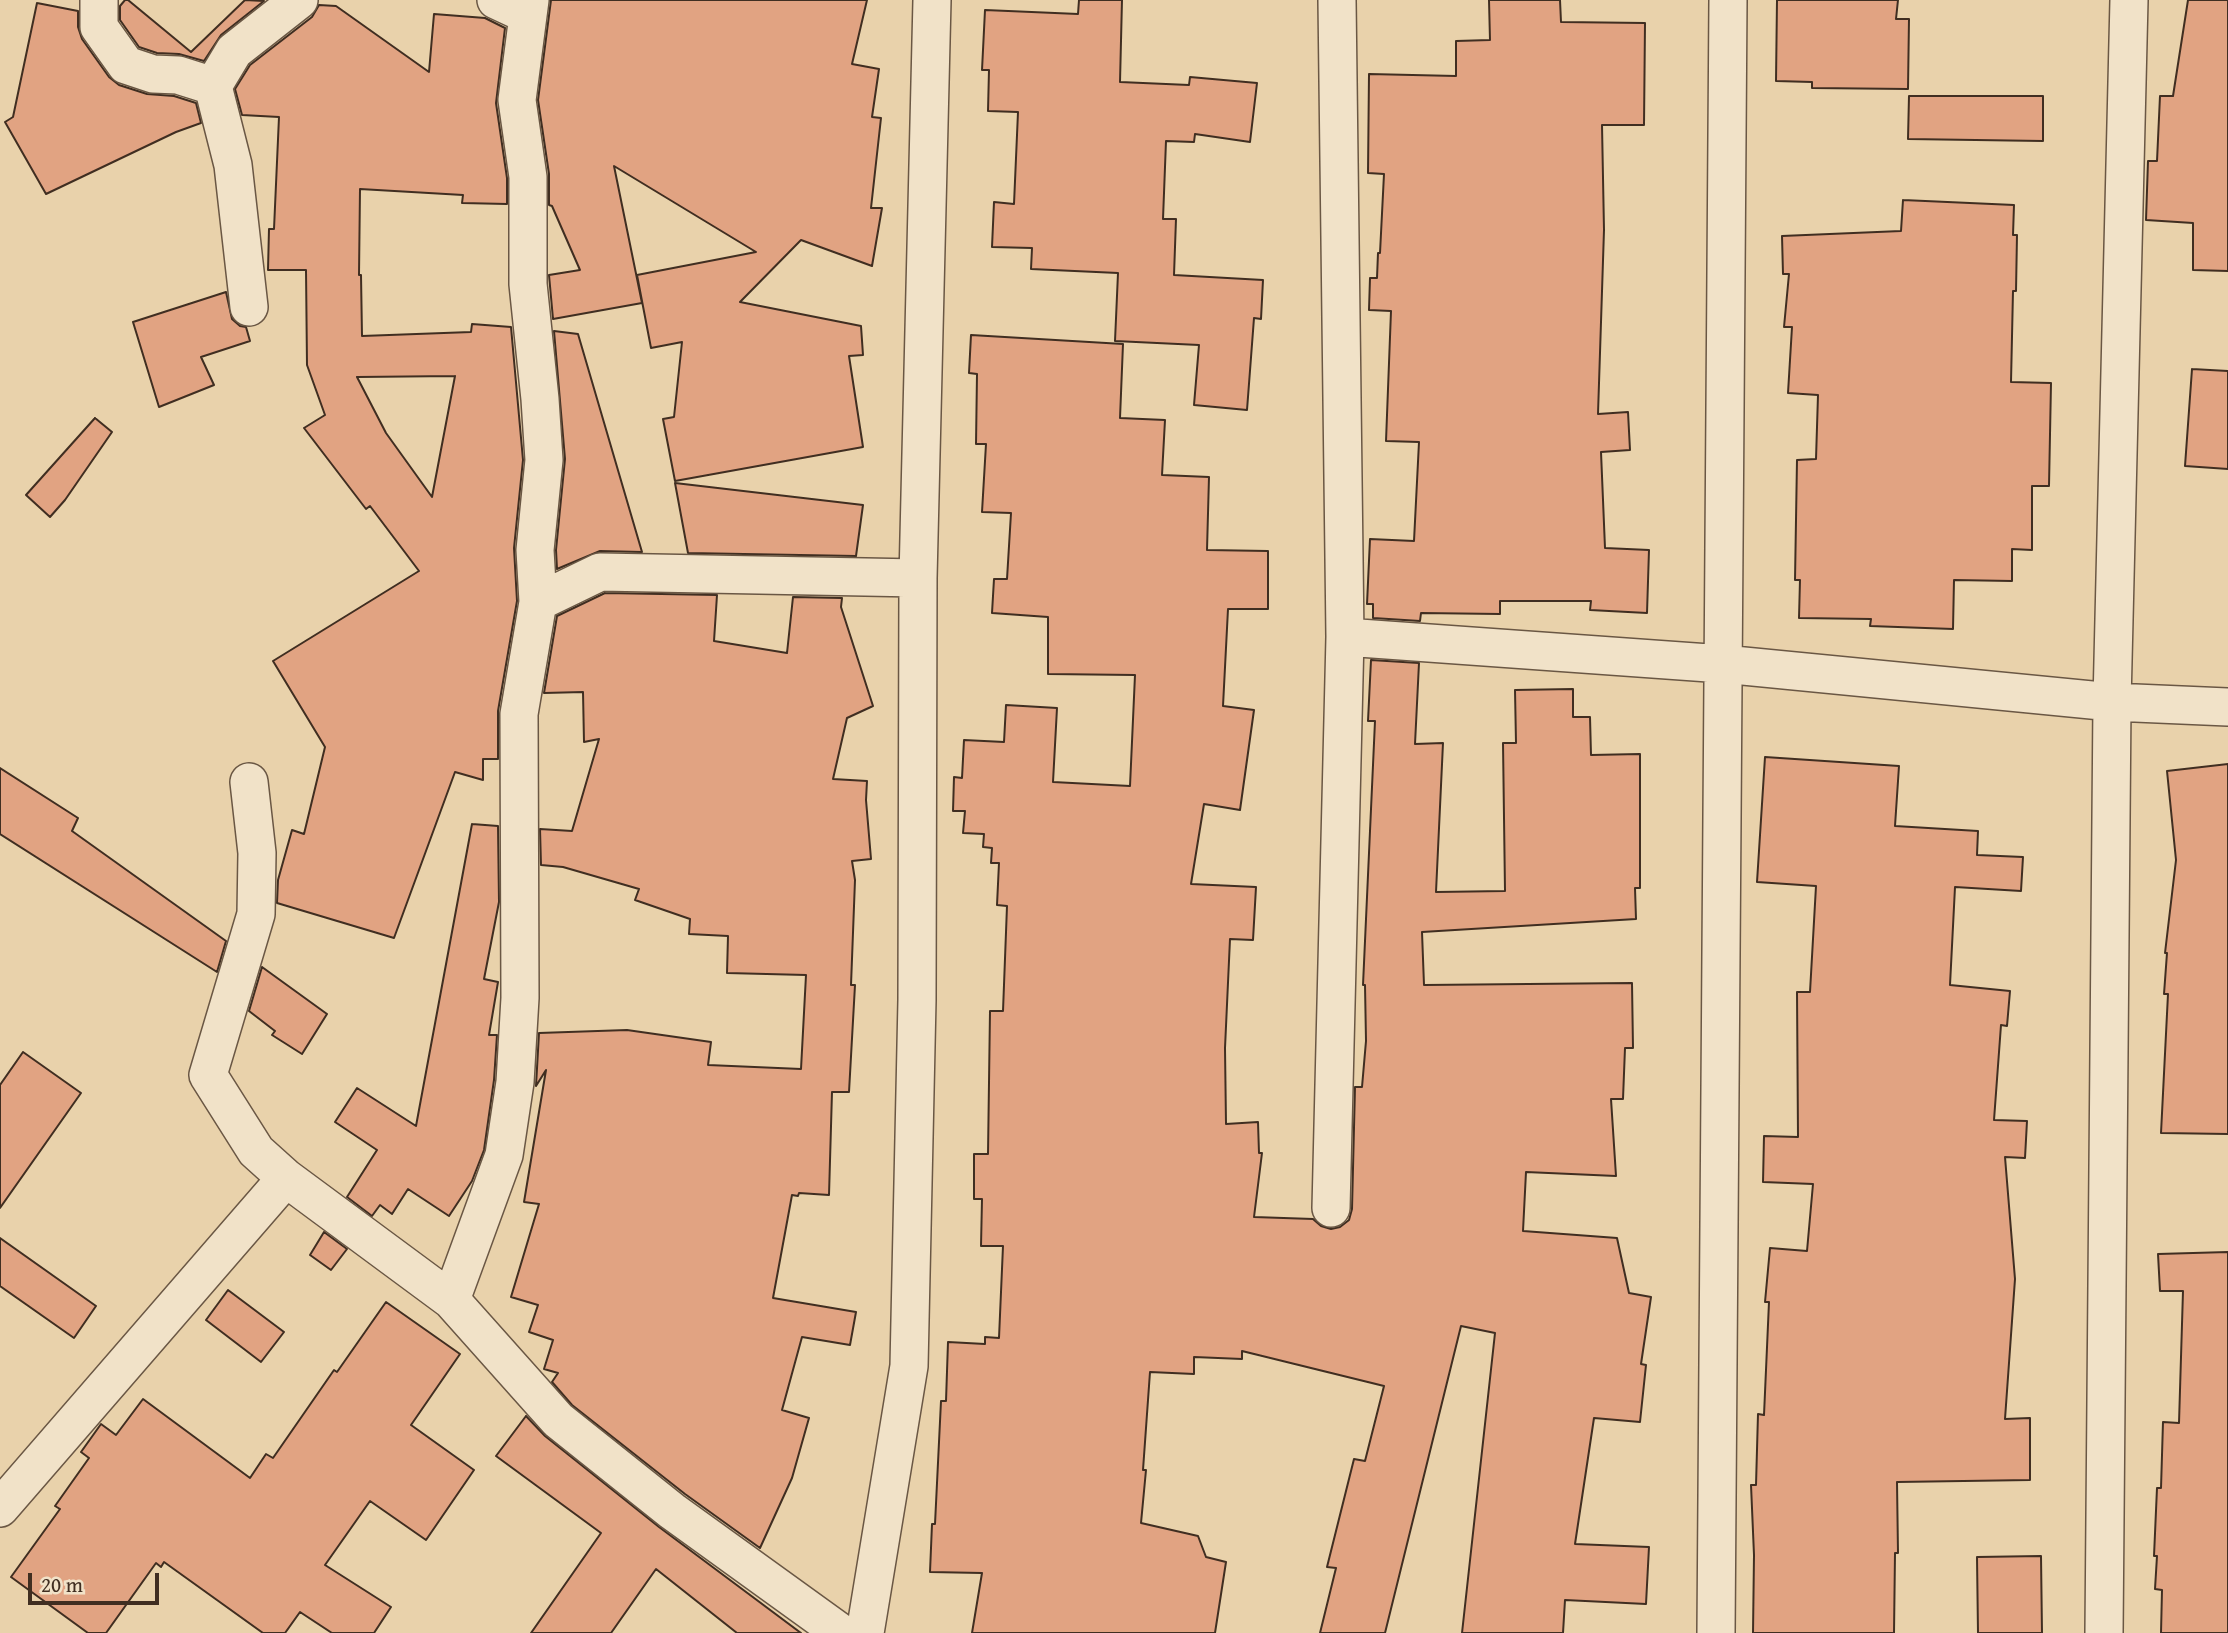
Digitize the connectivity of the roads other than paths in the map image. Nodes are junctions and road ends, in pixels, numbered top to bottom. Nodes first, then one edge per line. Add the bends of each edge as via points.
1 (99, 0) edge
2 (299, 0) edge
3 (932, 0) edge
4 (1337, 0) edge
5 (1728, 0) edge
6 (2129, 0) edge
7 (518, 5) edge
8 (213, 86) junction
9 (249, 307) dead end
10 (918, 578) junction
11 (538, 601) junction
12 (1345, 637) junction
13 (1723, 664) junction
14 (2112, 702) junction
15 (2228, 707) edge
16 (250, 782) dead end
17 (286, 1178) junction
18 (1331, 1208) dead end
19 (451, 1300) junction
20 (0, 1508) edge
21 (841, 1633) edge
22 (865, 1633) edge
23 (1716, 1633) edge
24 (2104, 1633) edge

1 - 8 street via 99,27 125,65
2 - 8 street via 234,51
3 - 10 street
4 - 12 street
5 - 13 street
6 - 14 street
7 - 11 street via 517,100 528,177 528,284 544,460 535,550
8 - 9 street via 233,164
10 - 11 street via 600,572
10 - 22 street via 918,1000 909,1366
11 - 19 street via 519,714 520,998 515,1082 504,1155
12 - 13 street
12 - 18 street
13 - 14 street
13 - 23 street
14 - 15 street
14 - 24 street
16 - 17 street via 257,853 256,914 208,1075 256,1151
17 - 19 street
17 - 20 street
19 - 21 street via 558,1420 672,1511

